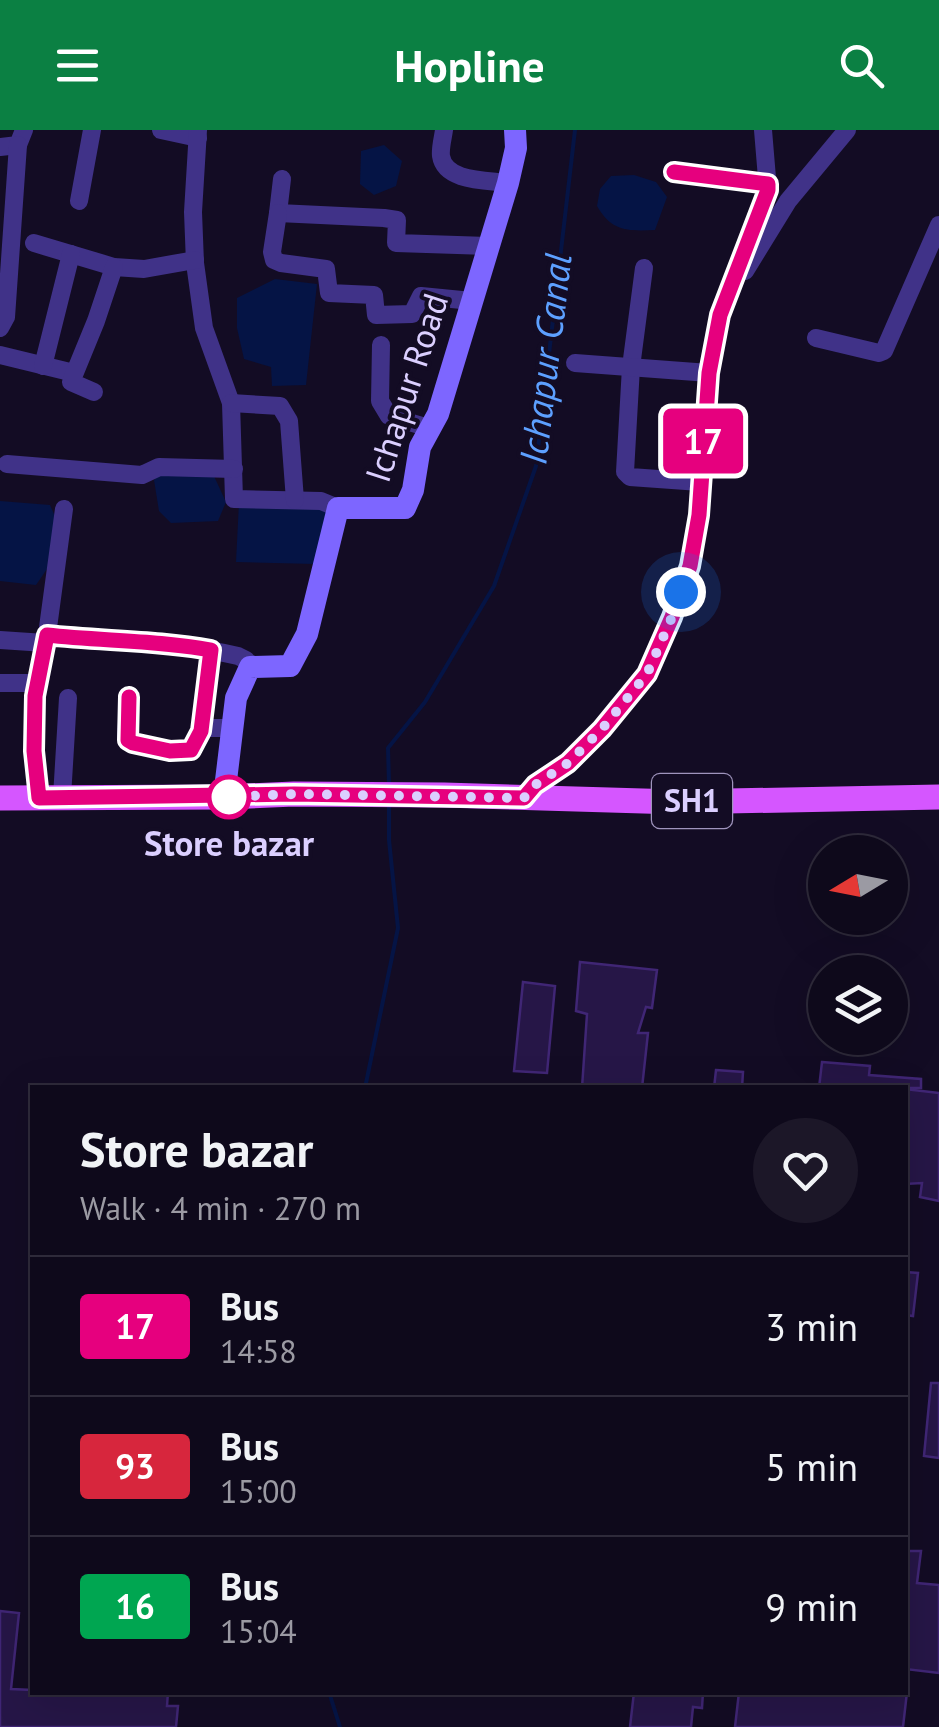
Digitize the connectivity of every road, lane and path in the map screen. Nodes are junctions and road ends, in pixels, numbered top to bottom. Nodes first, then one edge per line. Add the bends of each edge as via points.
1 (92, 130) edge
2 (160, 130) edge
3 (444, 130) edge
4 (516, 130) edge
5 (763, 130) edge
6 (847, 130) edge
7 (198, 134) edge
8 (14, 140) edge
9 (674, 172) dead end
10 (282, 179) dead end
11 (508, 184) junction
12 (768, 184) junction
13 (79, 201) dead end
14 (278, 213) junction
15 (939, 225) edge
16 (34, 243) dead end
17 (488, 246) junction
18 (71, 254) junction
19 (195, 260) junction
20 (114, 267) junction
21 (644, 268) dead end
22 (472, 301) junction
23 (720, 315) junction
24 (0, 328) edge
25 (816, 338) dead end
26 (381, 345) dead end
27 (0, 356) edge
28 (575, 362) dead end
29 (42, 366) junction
30 (631, 367) junction
31 (709, 373) junction
32 (74, 374) junction
33 (94, 392) dead end
34 (230, 403) junction
35 (429, 428) junction
36 (7, 464) dead end
37 (234, 469) junction
38 (700, 482) junction
39 (295, 500) junction
40 (338, 508) junction
41 (64, 509) dead end
42 (46, 639) junction
43 (0, 640) edge
44 (211, 650) junction
45 (250, 667) junction
46 (0, 683) edge
47 (37, 683) junction
48 (129, 697) dead end
49 (68, 698) dead end
50 (233, 728) junction
51 (201, 731) junction
52 (224, 797) junction
53 (939, 797) edge
54 (0, 798) edge
55 (50, 798) junction
56 (524, 798) junction

1 - 13 street
2 - 7 street
3 - 11 street via 440,153 447,169
4 - 11 street, Ichapur Road
5 - 12 street
6 - 23 street via 788,201
7 - 19 street
8 - 24 street via 6,317
9 - 12 street
10 - 14 street
11 - 17 street, Ichapur Road
12 - 23 street
14 - 17 street via 397,220 396,244
14 - 22 street via 274,260 326,269 329,293 374,296 376,315 412,314 420,296
15 - 25 street via 884,351
16 - 18 street
17 - 22 street, Ichapur Road
18 - 20 street
18 - 29 street
19 - 20 street
19 - 34 street via 204,328
20 - 32 street
21 - 30 street
22 - 35 street, Ichapur Road
23 - 31 street
26 - 35 street via 380,401 389,416
27 - 29 street
28 - 30 street
29 - 32 street
30 - 31 street
30 - 38 street via 627,476
31 - 38 street
32 - 33 street via 70,382
34 - 37 street
34 - 39 street via 280,406 286,413
35 - 40 street, Ichapur Road via 405,508
36 - 37 street via 142,475 159,467
37 - 39 street via 234,498
38 - 56 street via 690,566 647,674 602,729
39 - 40 street
40 - 45 street, Ichapur Road via 306,634 290,666
41 - 42 street
42 - 43 street
42 - 44 street
42 - 47 street
44 - 45 street via 238,656
44 - 51 street
45 - 50 street via 236,698
46 - 47 street
47 - 55 street via 34,751
48 - 51 street via 126,736 133,743 187,752
49 - 55 street
50 - 51 street
50 - 52 street
52 - 55 main road, SH1
52 - 56 main road, SH1
53 - 56 main road, SH1
54 - 55 main road, SH1

